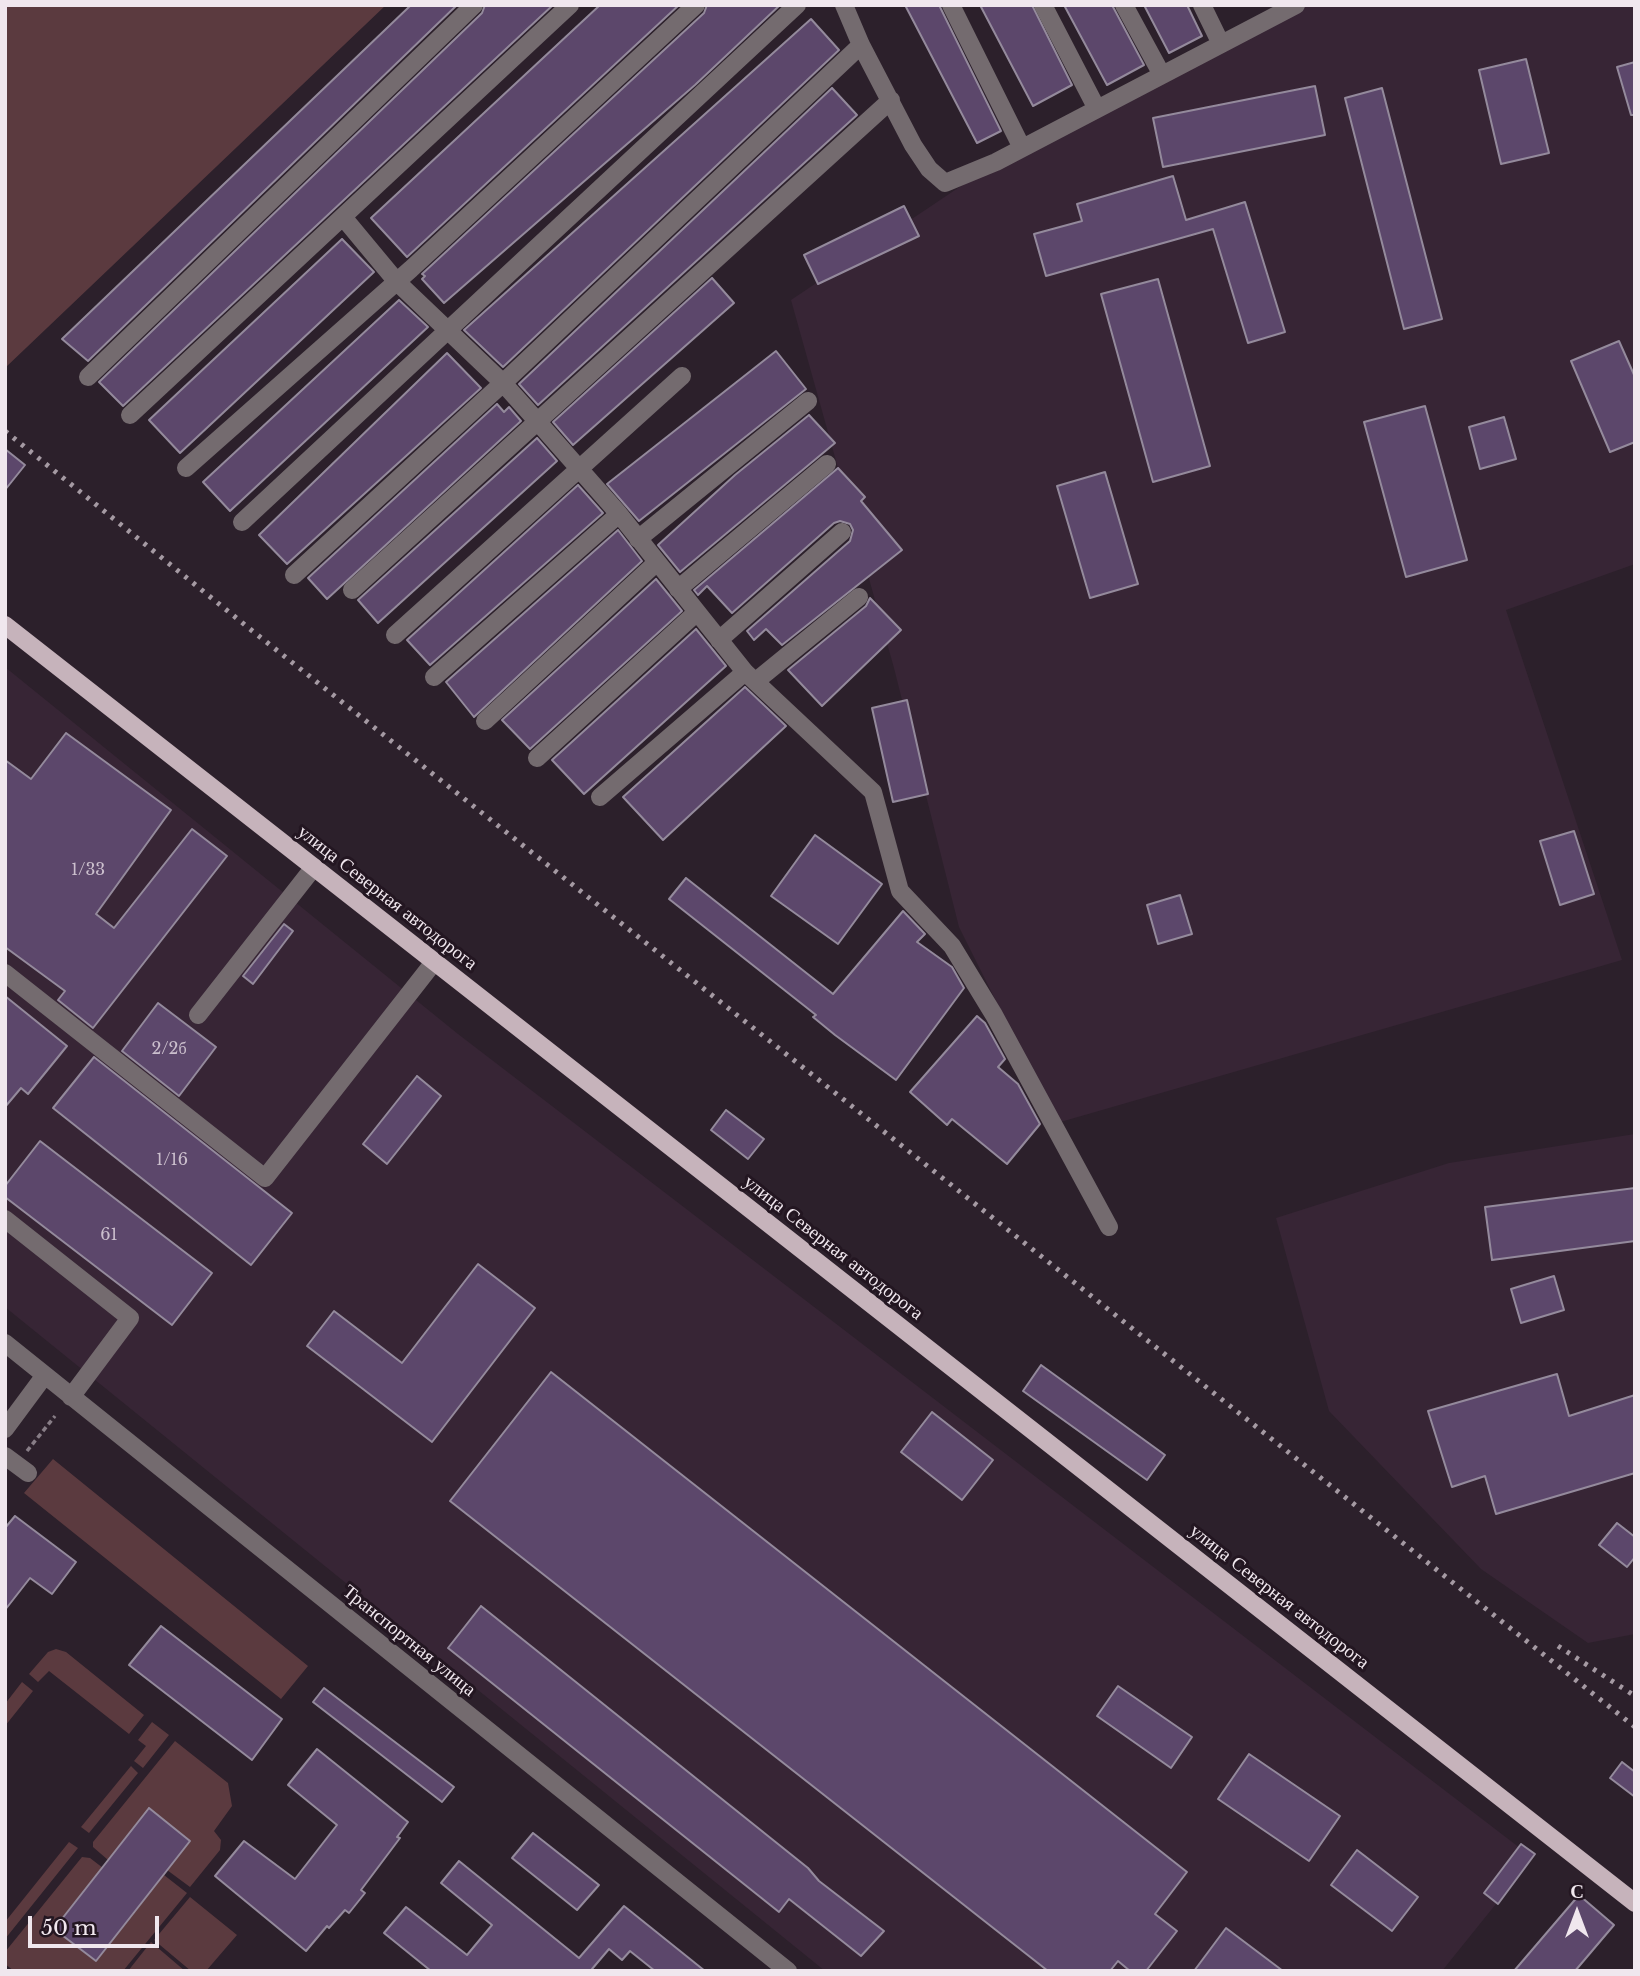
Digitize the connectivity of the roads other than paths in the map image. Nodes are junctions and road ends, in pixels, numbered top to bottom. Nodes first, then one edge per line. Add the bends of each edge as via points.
1 (474, 5) edge
2 (570, 5) edge
3 (696, 5) edge
4 (797, 5) edge
5 (844, 5) edge
6 (951, 5) edge
7 (1043, 5) edge
8 (1124, 5) edge
9 (1202, 5) edge
10 (1287, 7) edge
11 (1221, 44) junction
12 (861, 45) junction
13 (1162, 75) junction
14 (891, 100) junction
15 (1097, 109) junction
16 (1023, 148) junction
17 (343, 217) junction
18 (397, 282) junction
19 (448, 332) junction
20 (682, 376) dead end
21 (88, 377) dead end
22 (503, 383) junction
23 (807, 401) dead end
24 (130, 415) dead end
25 (538, 422) junction
26 (827, 464) dead end
27 (186, 468) dead end
28 (579, 469) junction
29 (619, 514) junction
30 (242, 522) dead end
31 (842, 533) dead end
32 (638, 539) junction
33 (656, 563) junction
34 (294, 575) dead end
35 (678, 589) junction
36 (352, 590) dead end
37 (859, 597) dead end
38 (697, 612) junction
39 (5, 625) edge
40 (395, 635) dead end
41 (719, 640) junction
42 (750, 676) junction
43 (433, 677) dead end
44 (485, 721) dead end
45 (537, 758) dead end
46 (600, 797) dead end
47 (314, 867) junction
48 (434, 962) junction
49 (5, 973) edge
50 (198, 1015) dead end
51 (5, 1219) edge
52 (1109, 1227) dead end
53 (5, 1343) edge
54 (45, 1375) junction
55 (71, 1397) junction
56 (5, 1429) edge
57 (1635, 1903) edge
58 (788, 1971) edge

1 - 21 street
2 - 17 street
3 - 18 street
4 - 19 street
5 - 12 street
6 - 16 street
7 - 15 street
8 - 13 street
9 - 11 street
10 - 11 street
11 - 13 street
12 - 14 street
12 - 22 street
13 - 15 street
14 - 16 street via 924,161 945,183
14 - 25 street
15 - 16 street
17 - 18 street
17 - 24 street
18 - 19 street
18 - 27 street
19 - 22 street
19 - 30 street
20 - 28 street
22 - 25 street
22 - 34 street
23 - 32 street
25 - 28 street
25 - 36 street
26 - 35 street
28 - 29 street
28 - 40 street
29 - 32 street
29 - 43 street
31 - 41 street
32 - 33 street
33 - 35 street
33 - 44 street
35 - 38 street
37 - 42 street
38 - 41 street
38 - 45 street
39 - 47 main road, улица Северная автодорога
41 - 42 street
42 - 46 street
42 - 52 street via 873,792 900,891 953,946
47 - 48 main road, улица Северная автодорога
47 - 50 street
48 - 49 street via 265,1178
48 - 57 main road, улица Северная автодорога
51 - 55 street via 130,1318
53 - 54 street, Транспортная улица
54 - 55 street, Транспортная улица
54 - 56 street
55 - 58 street, Транспортная улица

